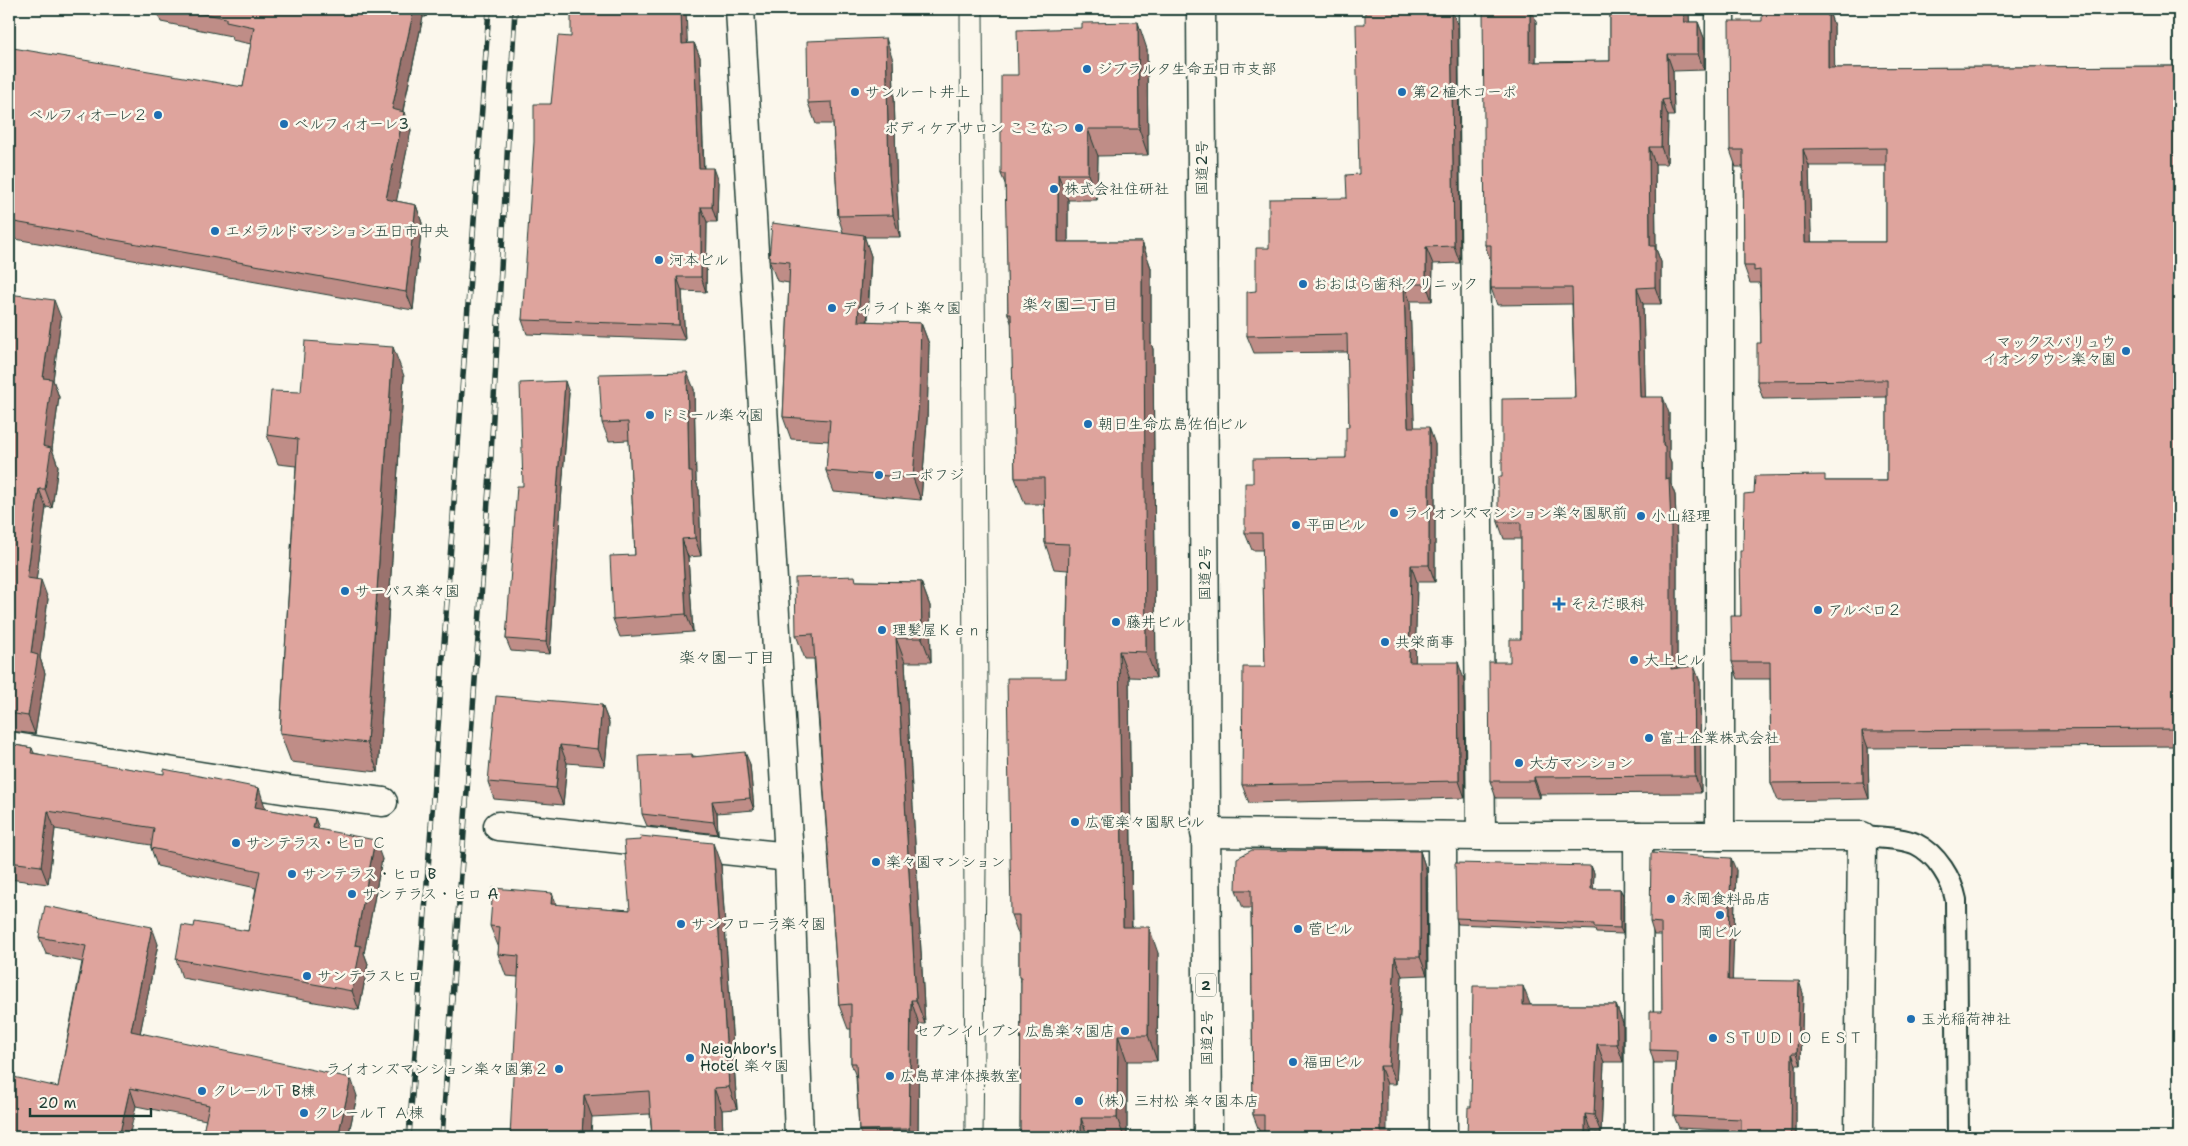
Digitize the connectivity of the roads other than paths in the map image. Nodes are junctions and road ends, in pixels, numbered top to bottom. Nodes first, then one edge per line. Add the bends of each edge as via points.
1 (740, 9) edge
2 (1202, 9) edge
3 (1473, 9) edge
4 (1720, 9) edge
5 (9, 746) edge
6 (383, 802) dead end
7 (498, 826) dead end
8 (1205, 833) junction
9 (1442, 836) junction
10 (1482, 836) junction
11 (1638, 836) junction
12 (1720, 836) junction
13 (1862, 836) junction
14 (789, 858) junction
15 (799, 1137) edge
16 (1208, 1137) edge
17 (1443, 1137) edge
18 (1639, 1137) edge
19 (1859, 1137) edge
20 (1958, 1137) edge

1 - 14 main road
2 - 8 main road, 国道2号 / 2
3 - 10 main road
4 - 12 main road
5 - 6 main road
7 - 14 main road
8 - 9 main road
8 - 16 main road, 国道2号 / 2
9 - 10 main road
9 - 17 main road
10 - 11 main road
11 - 12 main road
11 - 18 main road
12 - 13 main road
13 - 19 main road
13 - 20 lane via 1916,844 1937,862 1954,887
14 - 15 main road

